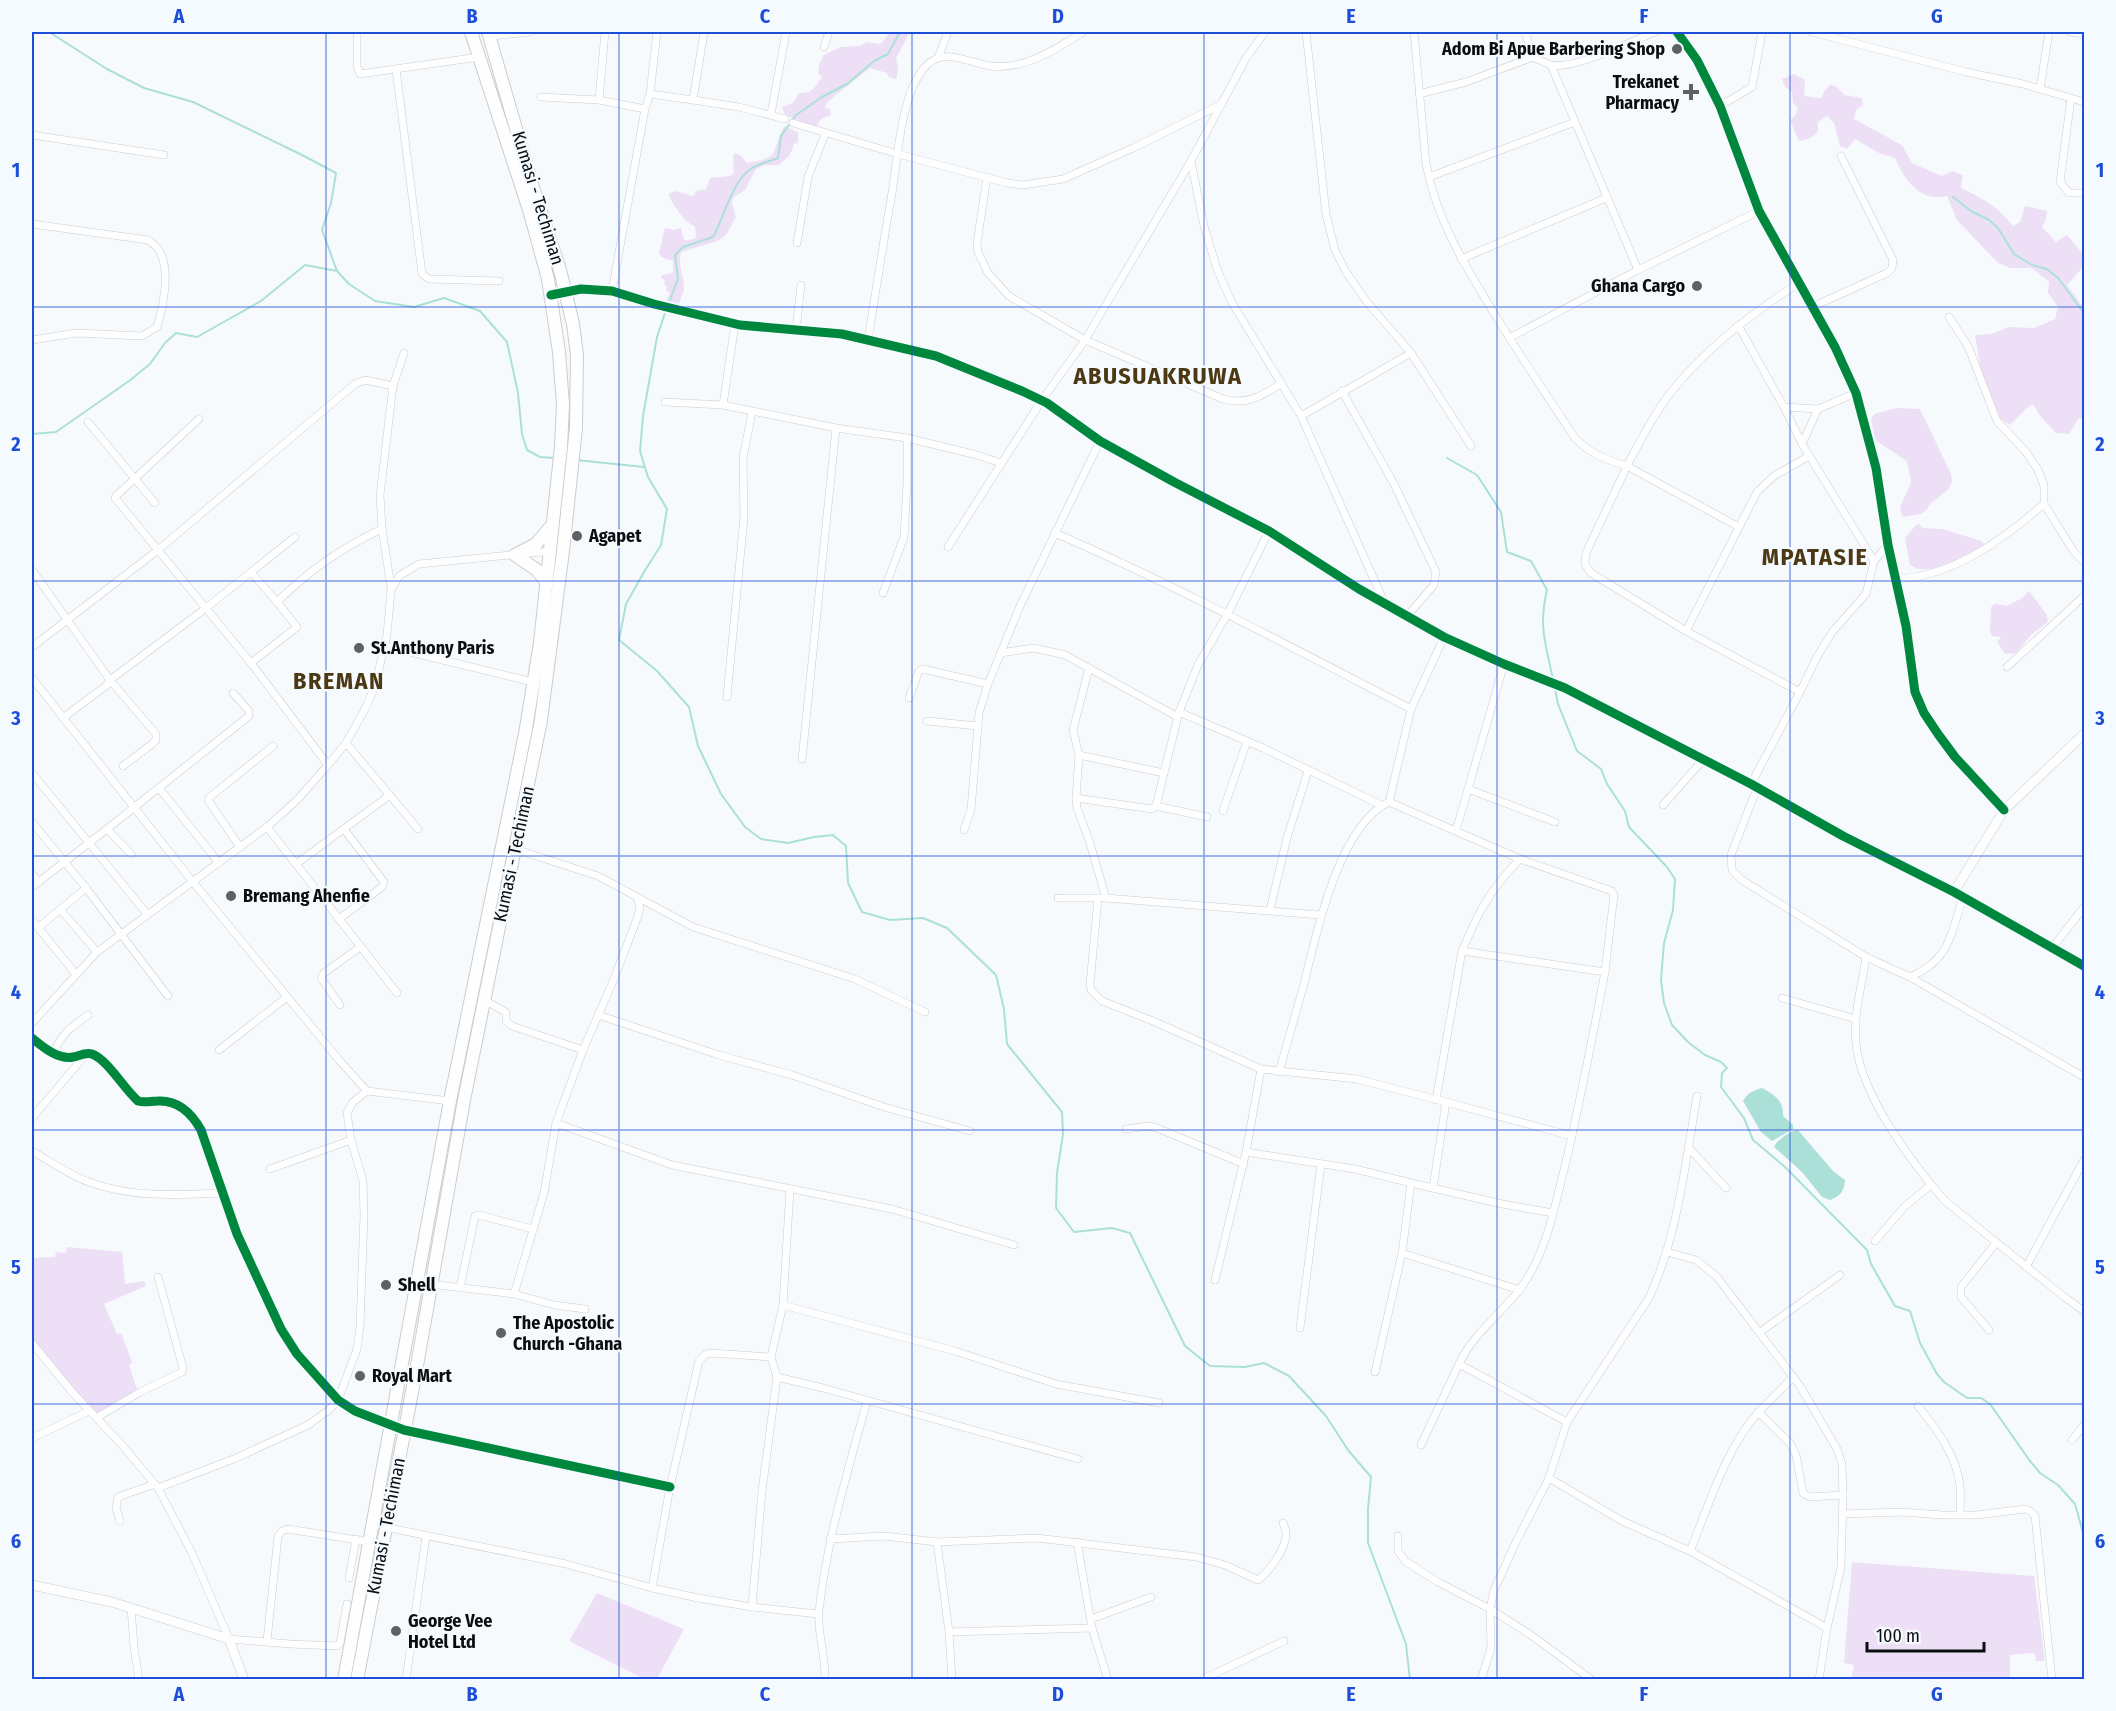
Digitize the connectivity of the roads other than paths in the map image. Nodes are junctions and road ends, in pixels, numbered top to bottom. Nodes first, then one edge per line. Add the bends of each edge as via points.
1 (357, 32) edge
2 (471, 32) edge
3 (530, 32) edge
4 (604, 32) edge
5 (657, 32) edge
6 (704, 32) edge
7 (786, 32) edge
8 (829, 32) edge
9 (948, 32) edge
10 (1083, 32) edge
11 (1265, 32) edge
12 (1306, 32) edge
13 (1414, 32) edge
14 (1525, 32) edge
15 (1655, 32) edge
16 (1677, 32) edge
17 (1762, 32) edge
18 (1812, 32) edge
19 (2049, 32) edge
20 (2070, 32) edge
21 (489, 34) edge
22 (2085, 34) edge
23 (824, 47) dead end
24 (479, 57) junction
25 (1533, 57) junction
26 (938, 58) junction
27 (1551, 65) junction
28 (396, 69) junction
29 (2040, 89) junction
30 (650, 94) junction
31 (1419, 94) junction
32 (541, 97) dead end
33 (2071, 98) junction
34 (599, 100) junction
35 (693, 100) junction
36 (2085, 102) edge
37 (1222, 104) junction
38 (1720, 106) junction
39 (645, 109) junction
40 (771, 114) junction
41 (785, 119) dead end
42 (1575, 122) junction
43 (793, 123) dead end
44 (825, 134) junction
45 (32, 135) edge
46 (898, 154) junction
47 (164, 155) dead end
48 (1841, 156) dead end
49 (1191, 161) junction
50 (987, 177) junction
51 (1429, 177) junction
52 (2085, 193) edge
53 (1606, 198) junction
54 (1759, 211) junction
55 (32, 224) edge
56 (540, 228) junction
57 (797, 243) dead end
58 (1461, 259) junction
59 (1638, 270) junction
60 (499, 281) dead end
61 (1799, 283) junction
62 (801, 285) dead end
63 (612, 291) junction
64 (565, 292) junction
65 (551, 295) junction
66 (1812, 307) junction
67 (1949, 317) dead end
68 (735, 324) junction
69 (1738, 325) junction
70 (796, 330) junction
71 (1509, 338) junction
72 (32, 340) edge
73 (868, 340) junction
74 (1085, 340) junction
75 (1411, 352) junction
76 (404, 354) dead end
77 (1280, 384) junction
78 (393, 386) junction
79 (1342, 391) junction
80 (1856, 393) junction
81 (1042, 400) junction
82 (665, 402) dead end
83 (723, 405) junction
84 (1784, 407) junction
85 (1818, 409) junction
86 (752, 412) junction
87 (1301, 416) junction
88 (200, 418) dead end
89 (88, 422) dead end
90 (836, 428) junction
91 (907, 438) junction
92 (1100, 441) junction
93 (1802, 444) junction
94 (1471, 446) dead end
95 (1809, 456) junction
96 (1001, 463) junction
97 (1627, 466) junction
98 (135, 479) junction
99 (155, 503) dead end
100 (2044, 504) junction
101 (553, 523) junction
102 (1739, 526) junction
103 (382, 529) junction
104 (1269, 531) junction
105 (1055, 533) junction
106 (295, 537) dead end
107 (1888, 545) junction
108 (948, 547) dead end
109 (158, 550) junction
110 (563, 550) junction
111 (550, 551) junction
112 (515, 555) junction
113 (1874, 561) junction
114 (2085, 562) edge
115 (32, 570) edge
116 (251, 572) junction
117 (1897, 579) junction
118 (547, 583) junction
119 (392, 590) junction
120 (883, 593) dead end
121 (2085, 596) edge
122 (277, 602) junction
123 (1385, 604) junction
124 (206, 608) junction
125 (1228, 613) junction
126 (1407, 616) junction
127 (66, 620) junction
128 (1686, 631) junction
129 (1444, 637) junction
130 (385, 646) junction
131 (32, 647) edge
132 (1000, 653) junction
133 (251, 663) junction
134 (1504, 664) junction
135 (2007, 667) dead end
136 (1089, 668) junction
137 (32, 678) edge
138 (110, 680) junction
139 (534, 682) junction
140 (988, 684) junction
141 (1800, 692) junction
142 (233, 693) dead end
143 (727, 697) dead end
144 (909, 698) dead end
145 (1411, 709) junction
146 (1178, 715) junction
147 (63, 718) junction
148 (927, 721) dead end
149 (978, 726) junction
150 (2085, 734) edge
151 (1247, 741) junction
152 (346, 743) junction
153 (273, 746) dead end
154 (1079, 755) junction
155 (802, 759) dead end
156 (1703, 760) junction
157 (328, 765) junction
158 (123, 766) dead end
159 (1308, 771) junction
160 (1164, 772) junction
161 (32, 773) edge
162 (1754, 786) junction
163 (159, 788) junction
164 (1468, 789) junction
165 (390, 795) junction
166 (1076, 798) junction
167 (1389, 801) junction
168 (1381, 805) junction
169 (1663, 805) dead end
170 (1156, 806) junction
171 (134, 808) junction
172 (2004, 810) junction
173 (1222, 812) dead end
174 (1207, 817) dead end
175 (32, 822) edge
176 (1555, 822) dead end
177 (267, 827) junction
178 (107, 829) junction
179 (344, 829) junction
180 (418, 829) dead end
181 (964, 830) dead end
182 (1456, 831) junction
183 (88, 844) junction
184 (240, 847) junction
185 (515, 849) junction
186 (131, 854) dead end
187 (1520, 859) junction
188 (66, 862) junction
189 (219, 863) junction
190 (296, 864) junction
191 (32, 874) edge
192 (39, 882) junction
193 (193, 882) junction
194 (32, 887) edge
195 (86, 888) junction
196 (1954, 892) junction
197 (637, 897) junction
198 (1058, 898) dead end
199 (1102, 898) junction
200 (1963, 898) junction
201 (2085, 907) edge
202 (60, 909) junction
203 (1269, 910) junction
204 (147, 914) junction
205 (1320, 915) junction
206 (339, 919) junction
207 (32, 920) edge
208 (38, 928) junction
209 (120, 933) junction
210 (360, 947) junction
211 (2053, 947) junction
212 (1462, 951) junction
213 (97, 952) junction
214 (1866, 957) junction
215 (2085, 966) edge
216 (1605, 972) junction
217 (75, 973) junction
218 (1910, 977) junction
219 (397, 993) dead end
220 (168, 996) dead end
221 (287, 997) junction
222 (1782, 998) dead end
223 (484, 1000) junction
224 (340, 1005) dead end
225 (925, 1012) dead end
226 (88, 1015) dead end
227 (598, 1015) junction
228 (1856, 1019) junction
229 (32, 1023) edge
230 (32, 1038) edge
231 (219, 1050) dead end
232 (583, 1050) junction
233 (54, 1053) junction
234 (87, 1053) junction
235 (1261, 1069) junction
236 (1279, 1072) junction
237 (2085, 1077) edge
238 (367, 1091) junction
239 (1697, 1096) dead end
240 (1436, 1100) junction
241 (450, 1101) junction
242 (1446, 1102) junction
243 (32, 1118) edge
244 (556, 1123) junction
245 (1126, 1129) dead end
246 (970, 1131) dead end
247 (1572, 1136) junction
248 (351, 1140) junction
249 (1688, 1147) junction
250 (32, 1151) edge
251 (1246, 1152) junction
252 (2085, 1160) edge
253 (1244, 1164) junction
254 (1321, 1164) junction
255 (270, 1169) dead end
256 (1411, 1183) junction
257 (1931, 1185) junction
258 (1433, 1188) junction
259 (1726, 1188) dead end
260 (790, 1189) junction
261 (222, 1193) junction
262 (1553, 1213) junction
263 (533, 1229) junction
264 (1875, 1241) dead end
265 (1996, 1243) junction
266 (1014, 1245) dead end
267 (1667, 1252) junction
268 (1401, 1253) junction
269 (2026, 1267) junction
270 (1840, 1275) dead end
271 (158, 1277) dead end
272 (1215, 1280) dead end
273 (430, 1284) junction
274 (460, 1288) junction
275 (1520, 1290) junction
276 (514, 1294) junction
277 (783, 1305) junction
278 (585, 1309) dead end
279 (2085, 1311) edge
280 (1300, 1329) dead end
281 (1989, 1330) dead end
282 (1760, 1332) junction
283 (32, 1343) edge
284 (771, 1357) junction
285 (1459, 1364) junction
286 (1375, 1372) dead end
287 (777, 1377) junction
288 (1793, 1377) junction
289 (338, 1400) junction
290 (867, 1401) junction
291 (1159, 1403) dead end
292 (1918, 1406) dead end
293 (89, 1411) junction
294 (1758, 1412) junction
295 (96, 1418) junction
296 (1567, 1422) junction
297 (2085, 1425) edge
298 (391, 1426) junction
299 (404, 1430) junction
300 (32, 1438) edge
301 (2072, 1440) dead end
302 (1421, 1445) dead end
303 (1078, 1460) dead end
304 (1549, 1478) junction
305 (156, 1486) junction
306 (670, 1487) junction
307 (1844, 1496) junction
308 (1843, 1514) junction
309 (1960, 1515) junction
310 (120, 1521) dead end
311 (1283, 1523) dead end
312 (386, 1527) junction
313 (426, 1536) junction
314 (1398, 1536) dead end
315 (356, 1539) junction
316 (830, 1539) junction
317 (370, 1542) junction
318 (937, 1542) junction
319 (1077, 1542) junction
320 (1690, 1551) junction
321 (349, 1578) dead end
322 (32, 1585) edge
323 (652, 1588) junction
324 (1151, 1597) dead end
325 (347, 1604) dead end
326 (752, 1607) junction
327 (130, 1608) junction
328 (1490, 1609) junction
329 (819, 1614) junction
330 (1090, 1619) junction
331 (1827, 1628) junction
332 (1092, 1629) junction
333 (949, 1632) junction
334 (229, 1639) junction
335 (267, 1641) junction
336 (1284, 1641) dead end
337 (140, 1680) edge
338 (244, 1680) edge
339 (344, 1680) edge
340 (357, 1680) edge
341 (406, 1680) edge
342 (825, 1680) edge
343 (952, 1680) edge
344 (1108, 1680) edge
345 (1201, 1680) edge
346 (1481, 1680) edge
347 (1592, 1680) edge
348 (1819, 1680) edge
349 (2052, 1680) edge

1 - 28 street via 360,74
2 - 24 highway
3 - 21 street
4 - 34 street
5 - 30 street
6 - 35 street
7 - 40 street
8 - 23 street
9 - 26 street
10 - 26 street via 1046,54 1017,65 994,67
11 - 37 street
12 - 75 street via 1330,234 1346,272
13 - 31 street
14 - 25 street
15 - 27 street via 1602,54
16 - 38 street via 1697,60
17 - 38 street via 1752,87
18 - 29 street
19 - 29 street
20 - 22 street
21 - 56 highway, Kumasi - Techiman
24 - 28 street
24 - 56 highway
25 - 27 street
25 - 31 street via 1466,82
26 - 46 street via 926,66 909,96
27 - 42 street
28 - 60 street via 422,274 429,279
29 - 33 street
30 - 35 street
30 - 39 street
31 - 51 street
32 - 34 street
33 - 36 street
33 - 52 street via 2060,182 2069,193
34 - 39 street
35 - 40 street
37 - 49 street
37 - 50 street via 1063,179 1023,185
38 - 54 street
39 - 63 street
40 - 41 street
42 - 51 street
42 - 53 street
43 - 44 street
44 - 46 street
44 - 57 street via 808,177
45 - 47 street
46 - 50 street
46 - 73 street
48 - 66 street via 1893,260 1892,268
49 - 74 street
49 - 77 street via 1217,269 1231,301
50 - 74 street via 977,243 988,273 1009,296
51 - 58 street
53 - 58 street
53 - 59 street
54 - 59 street
54 - 61 street
55 - 72 street via 148,240 159,249 165,286 157,327 142,336 76,333
56 - 64 highway, Kumasi - Techiman
56 - 65 highway
58 - 71 street
59 - 71 street
61 - 66 street
61 - 69 street
62 - 70 street
63 - 64 street
63 - 68 street
64 - 65 street
64 - 110 highway, Kumasi - Techiman via 577,355 574,446
65 - 101 highway via 562,383 561,447
66 - 80 street
67 - 100 street via 1968,346 1997,421 2038,471 2044,486
68 - 70 street
68 - 83 street
69 - 84 street
69 - 97 street via 1672,392
70 - 73 street
71 - 97 street via 1575,438 1598,456
73 - 81 street via 936,356
74 - 77 street via 1231,401 1259,398
74 - 81 street
75 - 79 street
75 - 94 street
76 - 78 street
77 - 87 street
78 - 103 street via 380,495
78 - 109 street via 365,380 355,384
79 - 87 street
79 - 126 street via 1394,484 1436,572 1434,585
80 - 85 street
80 - 107 street via 1876,468
81 - 92 street
81 - 96 street
82 - 83 street
83 - 86 street
84 - 85 street
84 - 93 street
85 - 93 street
86 - 90 street
86 - 143 street via 743,458 744,517
87 - 123 street
88 - 98 street
89 - 98 street
90 - 91 street
90 - 155 street
91 - 96 street
91 - 120 street via 904,537
92 - 104 street
92 - 105 street
93 - 95 street
95 - 102 street via 1773,476 1757,492
95 - 113 street
96 - 108 street
97 - 102 street
97 - 128 street via 1586,554 1585,564 1591,573
98 - 99 street
98 - 109 street via 115,498
100 - 114 street via 2074,552
100 - 117 street via 1985,550 1929,575
101 - 111 highway
101 - 112 highway via 536,544
102 - 128 street
103 - 119 street
103 - 122 street via 328,557
104 - 123 street
104 - 125 street
105 - 125 street
105 - 132 street
106 - 116 street
107 - 113 street
107 - 117 street
109 - 124 street
109 - 127 street
110 - 111 street
110 - 185 highway, Kumasi - Techiman via 541,720
111 - 112 street
111 - 118 highway
112 - 118 highway via 537,570
112 - 119 street via 419,564 399,576
113 - 141 street via 1866,594 1833,631
115 - 127 street
116 - 122 street
116 - 124 street
117 - 172 street via 1915,692 1924,712 1955,757
118 - 139 highway
119 - 130 street
121 - 135 street
122 - 133 street via 297,627
123 - 126 street
124 - 133 street
124 - 138 street
125 - 145 street
125 - 146 street via 1198,665
126 - 129 street
127 - 131 street
127 - 138 street
128 - 141 street
129 - 134 street
129 - 145 street
130 - 139 street
130 - 152 street via 375,686
132 - 136 street via 1034,648 1065,655
132 - 140 street
133 - 157 street
134 - 156 street via 1565,688
134 - 164 street
136 - 146 street
136 - 154 street via 1073,730
137 - 147 street
138 - 147 street
138 - 158 street via 156,734 152,744
139 - 241 highway
140 - 144 street via 923,669
140 - 149 street
141 - 162 street
142 - 163 street via 249,716
145 - 167 street
146 - 151 street
146 - 160 street
147 - 171 street
148 - 149 street
149 - 181 street via 971,810
150 - 172 street
151 - 159 street
151 - 173 street
152 - 157 street
152 - 165 street
153 - 184 street via 208,800
154 - 160 street
154 - 166 street
156 - 162 street
156 - 169 street
157 - 177 street
159 - 168 street
159 - 203 street
160 - 170 street
161 - 183 street
162 - 196 street
162 - 214 street via 1731,855 1732,870
163 - 171 street
163 - 189 street
164 - 176 street
164 - 182 street
165 - 179 street
165 - 180 street
166 - 170 street via 1152,809
166 - 199 street
167 - 168 street
167 - 182 street
168 - 205 street via 1366,819 1347,850
170 - 174 street
171 - 178 street
171 - 193 street
172 - 196 street
175 - 188 street
177 - 184 street
177 - 190 street
178 - 183 street
178 - 186 street
179 - 190 street
179 - 206 street via 384,882
182 - 187 street
183 - 188 street
183 - 204 street
184 - 189 street
185 - 197 street via 598,876
185 - 223 highway, Kumasi - Techiman
187 - 212 street via 1485,900
187 - 216 street via 1612,891
188 - 192 street
188 - 195 street
189 - 193 street
190 - 206 street
191 - 192 street
192 - 194 street
193 - 204 street
193 - 221 street
195 - 202 street
195 - 209 street
196 - 200 street
197 - 225 street via 693,927 855,979
197 - 227 street via 638,916
198 - 199 street
199 - 203 street
199 - 235 street via 1090,984 1094,995
200 - 211 street
200 - 218 street via 1942,955 1932,966
201 - 211 street
202 - 208 street
202 - 213 street
203 - 205 street
204 - 209 street
205 - 236 street
206 - 210 street
207 - 208 street
208 - 217 street
209 - 213 street
209 - 220 street
210 - 219 street
210 - 224 street via 321,978
211 - 215 street
212 - 216 street
212 - 240 street
213 - 217 street
214 - 218 street
214 - 228 street
216 - 247 street
217 - 229 street
218 - 237 street
221 - 231 street
221 - 238 street
222 - 228 street
223 - 232 street via 506,1012 506,1021 512,1026
223 - 273 highway, Kumasi - Techiman
226 - 233 street via 63,1035
227 - 232 street
227 - 246 street
228 - 257 street via 1856,1044 1868,1086 1895,1135
230 - 233 street
232 - 244 street
233 - 234 street via 67,1058
234 - 243 street
234 - 261 street via 97,1057 138,1101 172,1101 189,1112 201,1130
235 - 236 street
235 - 251 street
236 - 240 street via 1357,1079
238 - 241 street
238 - 248 street via 353,1102 348,1113
239 - 249 street
240 - 242 street
241 - 298 highway
242 - 247 street
242 - 258 street
244 - 260 street via 672,1165
244 - 263 street via 544,1193
245 - 253 street via 1157,1128
247 - 262 street
248 - 255 street
248 - 289 street via 365,1198 360,1327
249 - 259 street
249 - 267 street
250 - 261 street via 88,1182 122,1191 161,1196
251 - 253 street
251 - 254 street
252 - 269 street
253 - 272 street
254 - 256 street
254 - 280 street
256 - 258 street
256 - 268 street
257 - 264 street via 1905,1206
257 - 265 street
258 - 262 street
260 - 266 street via 892,1209
260 - 277 street
261 - 289 street via 281,1329 297,1354
262 - 275 street via 1544,1246
263 - 274 street via 475,1216
263 - 276 street
265 - 269 street
265 - 281 street via 1960,1287 1961,1297
267 - 282 street via 1696,1260 1718,1277
267 - 296 street via 1649,1298
268 - 275 street
268 - 286 street
269 - 279 street
270 - 282 street
271 - 295 street via 182,1372
273 - 274 street
273 - 299 highway, Kumasi - Techiman
274 - 276 street
275 - 285 street via 1468,1347
276 - 278 street
277 - 284 street
277 - 291 street via 955,1351 1056,1384
282 - 288 street
283 - 293 street
284 - 287 street
284 - 306 street via 710,1353 699,1361
285 - 296 street
285 - 302 street
287 - 290 street
287 - 326 street
288 - 294 street
288 - 307 street via 1837,1449
289 - 298 street
289 - 305 street via 308,1425 236,1458
290 - 303 street
290 - 316 street
292 - 309 street via 1951,1456 1960,1484
293 - 295 street
293 - 300 street
294 - 307 street via 1790,1443 1805,1495
294 - 320 street via 1731,1454
295 - 305 street
296 - 304 street
297 - 301 street
298 - 299 street
298 - 317 highway
299 - 306 street
299 - 312 highway, Kumasi - Techiman
304 - 320 street via 1622,1521
304 - 328 street via 1502,1570
305 - 310 street via 118,1497
305 - 334 street via 192,1553
306 - 323 street
307 - 308 street
308 - 309 street
308 - 331 street via 1841,1567
309 - 349 street via 2025,1509 2035,1515
311 - 319 street via 1287,1534 1284,1544 1273,1565 1258,1580 1196,1557
312 - 313 street
312 - 340 highway, Kumasi - Techiman
313 - 323 street via 566,1564
313 - 341 street
314 - 328 street via 1398,1551 1405,1561
315 - 317 street
315 - 321 street
315 - 335 street via 282,1531 278,1536
316 - 318 street via 884,1536
316 - 329 street
317 - 339 highway
318 - 319 street via 1035,1538
318 - 333 street
319 - 330 street
320 - 331 street
322 - 327 street
323 - 326 street
324 - 330 street
325 - 335 street via 337,1646
326 - 329 street
327 - 334 street
327 - 337 street
328 - 346 street via 1491,1648
328 - 347 street
329 - 342 street
330 - 332 street
331 - 348 street
332 - 333 street
332 - 344 street
333 - 343 street
334 - 335 street
334 - 338 street
336 - 345 street

